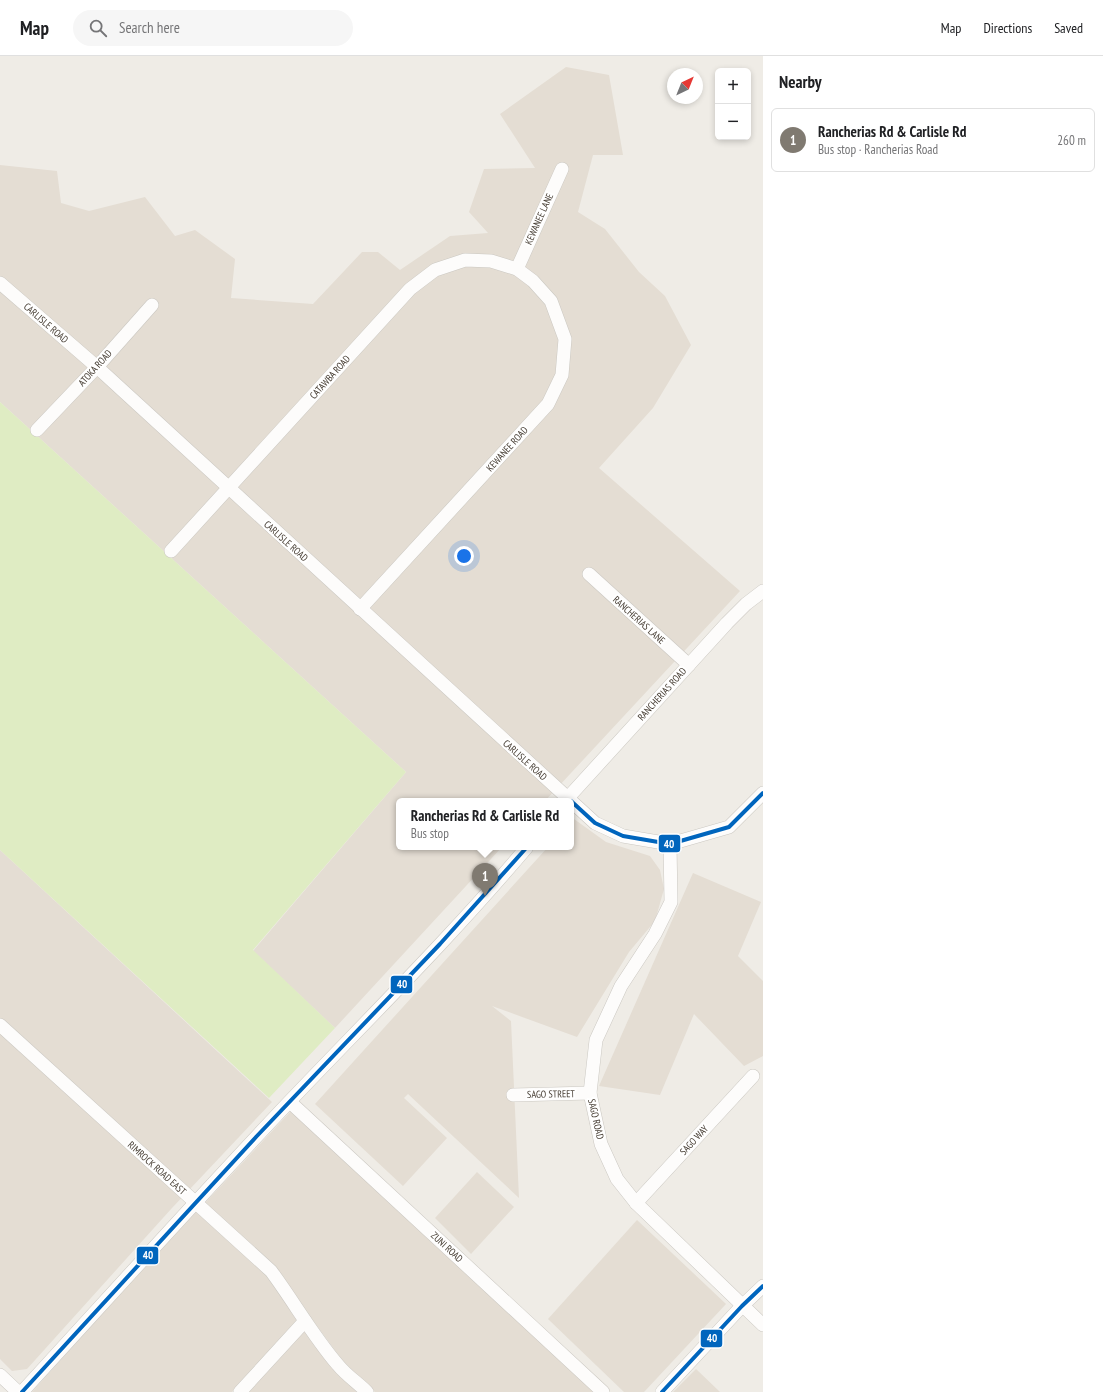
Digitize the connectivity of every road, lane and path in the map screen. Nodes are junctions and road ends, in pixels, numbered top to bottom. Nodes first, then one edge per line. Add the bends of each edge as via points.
1 (562, 169) dead end
2 (517, 269) junction
3 (0, 282) edge
4 (152, 305) dead end
5 (96, 367) junction
6 (37, 430) dead end
7 (228, 489) junction
8 (171, 551) dead end
9 (589, 574) dead end
10 (763, 591) edge
11 (360, 609) junction
12 (689, 665) junction
13 (763, 793) edge
14 (567, 798) edge
15 (571, 798) edge
16 (574, 804) edge
17 (670, 844) junction
18 (524, 850) edge
19 (0, 1025) edge
20 (753, 1076) dead end
21 (590, 1093) junction
22 (513, 1095) dead end
23 (290, 1102) junction
24 (195, 1203) junction
25 (636, 1204) junction
26 (763, 1286) edge
27 (742, 1306) junction
28 (304, 1321) junction
29 (763, 1325) edge
30 (0, 1375) edge
31 (18, 1392) edge
32 (22, 1392) edge
33 (240, 1392) edge
34 (367, 1392) edge
35 (603, 1392) edge
36 (662, 1392) edge

1 - 2 street, KEWANEE LANE
2 - 7 street, CATAWBA ROAD via 491,261 465,260 435,270 410,289
2 - 11 street, KEWANEE ROAD via 533,281 551,301 565,339 562,375 548,404
3 - 5 street, CARLISLE ROAD
4 - 5 street, ATOKA ROAD
5 - 6 street, ATOKA ROAD
5 - 7 street, CARLISLE ROAD
7 - 8 street, CATAWBA ROAD
7 - 11 street, CARLISLE ROAD
9 - 12 street, RANCHERIAS LANE
10 - 12 street, RANCHERIAS ROAD via 727,622
11 - 14 street, CARLISLE ROAD
12 - 15 street, RANCHERIAS ROAD
13 - 17 street, CARLISLE ROAD via 729,826
16 - 17 street, CARLISLE ROAD via 595,823 623,836
17 - 21 street, SAGO ROAD via 670,902 655,934 621,986 596,1040
18 - 23 street via 434,952
19 - 24 street, RIMROCK ROAD EAST
20 - 25 street, SAGO WAY
21 - 22 street, SAGO STREET
21 - 25 street, SAGO ROAD via 601,1144 617,1179
23 - 24 street
23 - 35 street, ZUNI ROAD
24 - 28 street, RIMROCK ROAD EAST via 272,1271
24 - 32 street
25 - 27 street, SAGO ROAD
26 - 27 street
27 - 29 street, SAGO ROAD
27 - 36 street
28 - 33 street
28 - 34 street, RIMROCK ROAD EAST via 338,1365
30 - 31 street

